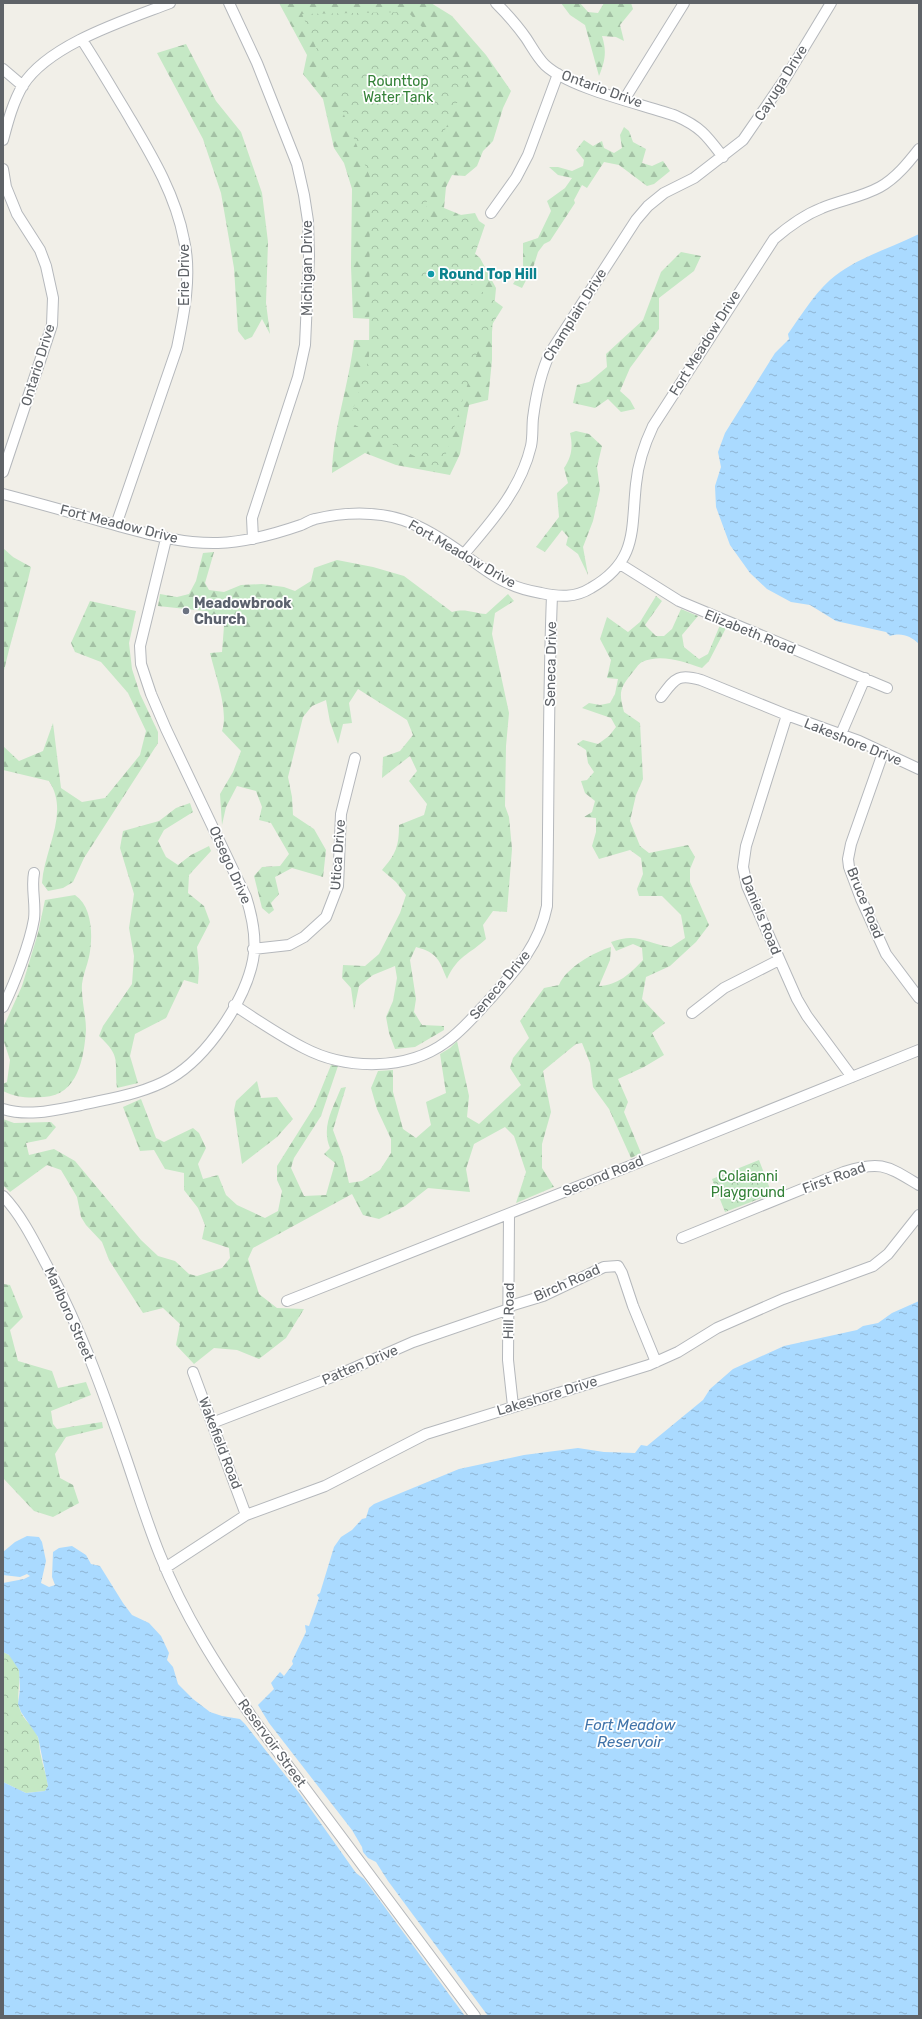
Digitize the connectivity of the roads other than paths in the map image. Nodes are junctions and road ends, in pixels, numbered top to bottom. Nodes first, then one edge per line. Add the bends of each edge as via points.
1 (170, 3) edge
2 (230, 3) edge
3 (496, 3) edge
4 (684, 3) edge
5 (831, 3) edge
6 (150, 6) edge
7 (82, 40) junction
8 (3, 69) edge
9 (558, 74) junction
10 (23, 86) junction
11 (624, 100) junction
12 (3, 140) edge
13 (919, 149) edge
14 (723, 157) junction
15 (3, 169) edge
16 (491, 213) dead end
17 (3, 472) edge
18 (3, 494) edge
19 (116, 525) junction
20 (166, 538) junction
21 (253, 539) junction
22 (464, 554) junction
23 (620, 564) junction
24 (552, 595) junction
25 (865, 678) junction
26 (887, 688) dead end
27 (661, 697) dead end
28 (788, 715) junction
29 (841, 734) junction
30 (883, 753) junction
31 (355, 758) dead end
32 (919, 769) edge
33 (34, 873) dead end
34 (253, 949) junction
35 (779, 960) junction
36 (919, 998) edge
37 (234, 1005) junction
38 (3, 1007) edge
39 (692, 1013) dead end
40 (919, 1050) edge
41 (852, 1077) junction
42 (3, 1108) edge
43 (919, 1185) edge
44 (3, 1196) edge
45 (509, 1215) junction
46 (919, 1215) edge
47 (682, 1238) dead end
48 (287, 1301) dead end
49 (509, 1307) junction
50 (656, 1362) junction
51 (192, 1372) dead end
52 (513, 1406) junction
53 (212, 1423) junction
54 (120, 1440) joint
55 (246, 1515) junction
56 (165, 1568) junction
57 (475, 2016) edge

1 - 6 street
2 - 21 street, Michigan Drive via 297,164 308,221 305,345 298,377 252,518
3 - 9 street, Ontario Drive via 513,21 536,54
4 - 11 street
5 - 14 street, Cayuga Drive via 758,119 743,140
6 - 7 street
7 - 10 street via 47,61
7 - 19 street, Erie Drive via 164,179 173,199 184,240 186,263 186,291 177,348
8 - 10 street
9 - 11 street, Ontario Drive
9 - 16 street via 528,155 516,178
10 - 12 street via 10,112
11 - 14 street, Ontario Drive via 692,123 704,132
13 - 23 street, Fort Meadow Drive via 895,176 881,187 800,218 774,239 765,250 653,426 643,448 639,466 632,534
14 - 22 street, Champlain Drive via 694,178 664,193 636,220 550,353 543,367 536,395 531,445 523,472 499,512
15 - 17 street, Ontario Drive via 6,187 17,214 40,250 53,298 52,325
18 - 19 street, Fort Meadow Drive
19 - 20 street, Fort Meadow Drive
20 - 21 street, Fort Meadow Drive via 219,543
20 - 34 street, Otsego Drive via 140,646 141,664 150,694 246,897 251,912
21 - 22 street, Fort Meadow Drive via 314,519 366,514 403,520 438,537
22 - 24 street, Fort Meadow Drive via 508,584
23 - 24 street, Fort Meadow Drive via 609,576 590,588 566,596
23 - 25 street, Elizabeth Road via 679,601
24 - 37 street, Seneca Drive via 547,906 543,925 529,953 517,969 446,1043 415,1058 379,1064 341,1061 305,1049
25 - 26 street, Elizabeth Road
25 - 29 street
27 - 28 street, Lakeshore Drive via 675,679 687,676
28 - 29 street, Lakeshore Drive
28 - 35 street, Daniels Road via 746,846 743,867 747,886
29 - 30 street, Lakeshore Drive
30 - 32 street, Lakeshore Drive
30 - 36 street, Bruce Road via 851,844 849,867 886,954
31 - 34 street, Utica Drive via 340,814 338,886 326,917 304,937 289,945
33 - 38 street via 33,923
34 - 37 street, Otsego Drive via 248,975
35 - 39 street via 730,984
35 - 41 street, Daniels Road via 807,1016
37 - 42 street, Otsego Drive via 198,1056 184,1069 161,1083 137,1092 44,1112 21,1113
40 - 41 street, Second Road
41 - 45 street, Second Road
43 - 47 street, First Road via 886,1167 866,1165
44 - 54 street, Marlboro Street via 34,1241 69,1307
45 - 48 street, Second Road
45 - 49 street, Hill Road
46 - 50 street, Lakeshore Drive via 888,1254 872,1266 783,1299 717,1328
49 - 50 street, Birch Road via 543,1296 604,1267 618,1266
49 - 52 street, Hill Road via 508,1372
49 - 53 street, Patten Drive via 413,1342 340,1374
50 - 52 street, Lakeshore Drive
51 - 53 street, Wakefield Road
52 - 55 street, Lakeshore Drive via 426,1434 325,1486
53 - 55 street, Wakefield Road
54 - 56 street, Reservoir Street
55 - 56 street, Lakeshore Drive
56 - 57 street, Reservoir Street via 188,1618 227,1682

